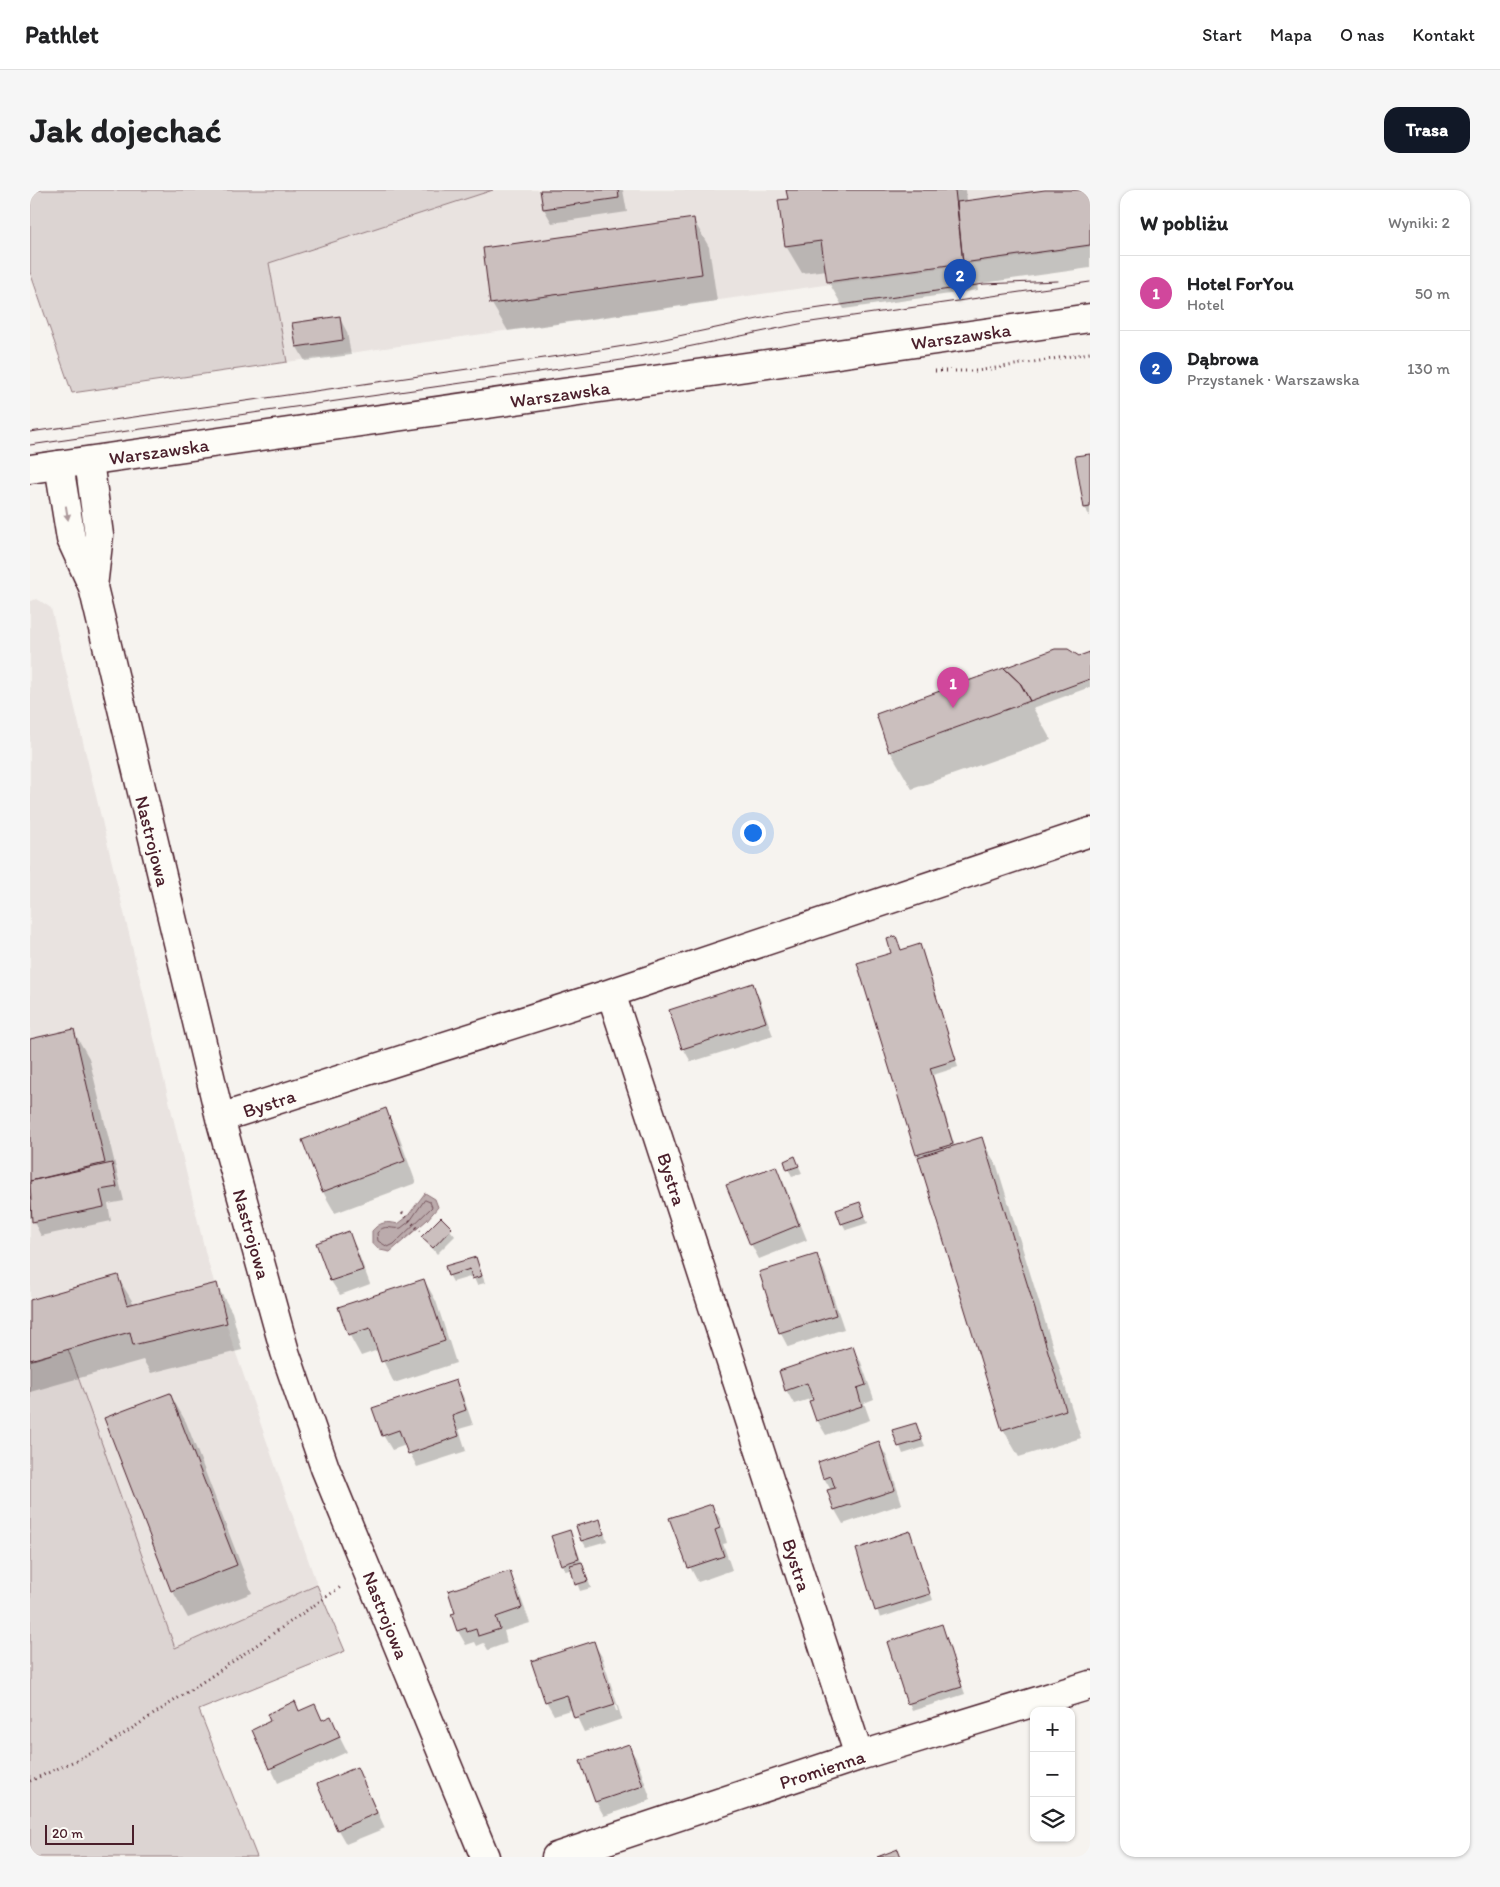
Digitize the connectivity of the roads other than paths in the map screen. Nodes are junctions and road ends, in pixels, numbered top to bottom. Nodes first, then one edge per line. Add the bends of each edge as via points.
1 (1090, 318) edge
2 (89, 461) junction
3 (59, 465) junction
4 (30, 469) edge
5 (93, 587) junction
6 (1090, 832) edge
7 (611, 993) junction
8 (220, 1118) junction
9 (1090, 1685) edge
10 (859, 1756) junction
11 (485, 1857) edge
12 (556, 1857) edge

1 - 2 street, Warszawska
2 - 3 street, Warszawska
2 - 5 street, Nastrojowa via 99,535
3 - 4 street, Warszawska
3 -> 5 street, Nastrojowa via 71,539
5 - 8 street, Nastrojowa
6 - 7 street
7 - 8 street, Bystra
7 - 10 street, Bystra
8 - 11 street, Nastrojowa via 285,1352 325,1468
9 - 10 street, Promienna
10 - 12 street, Promienna

